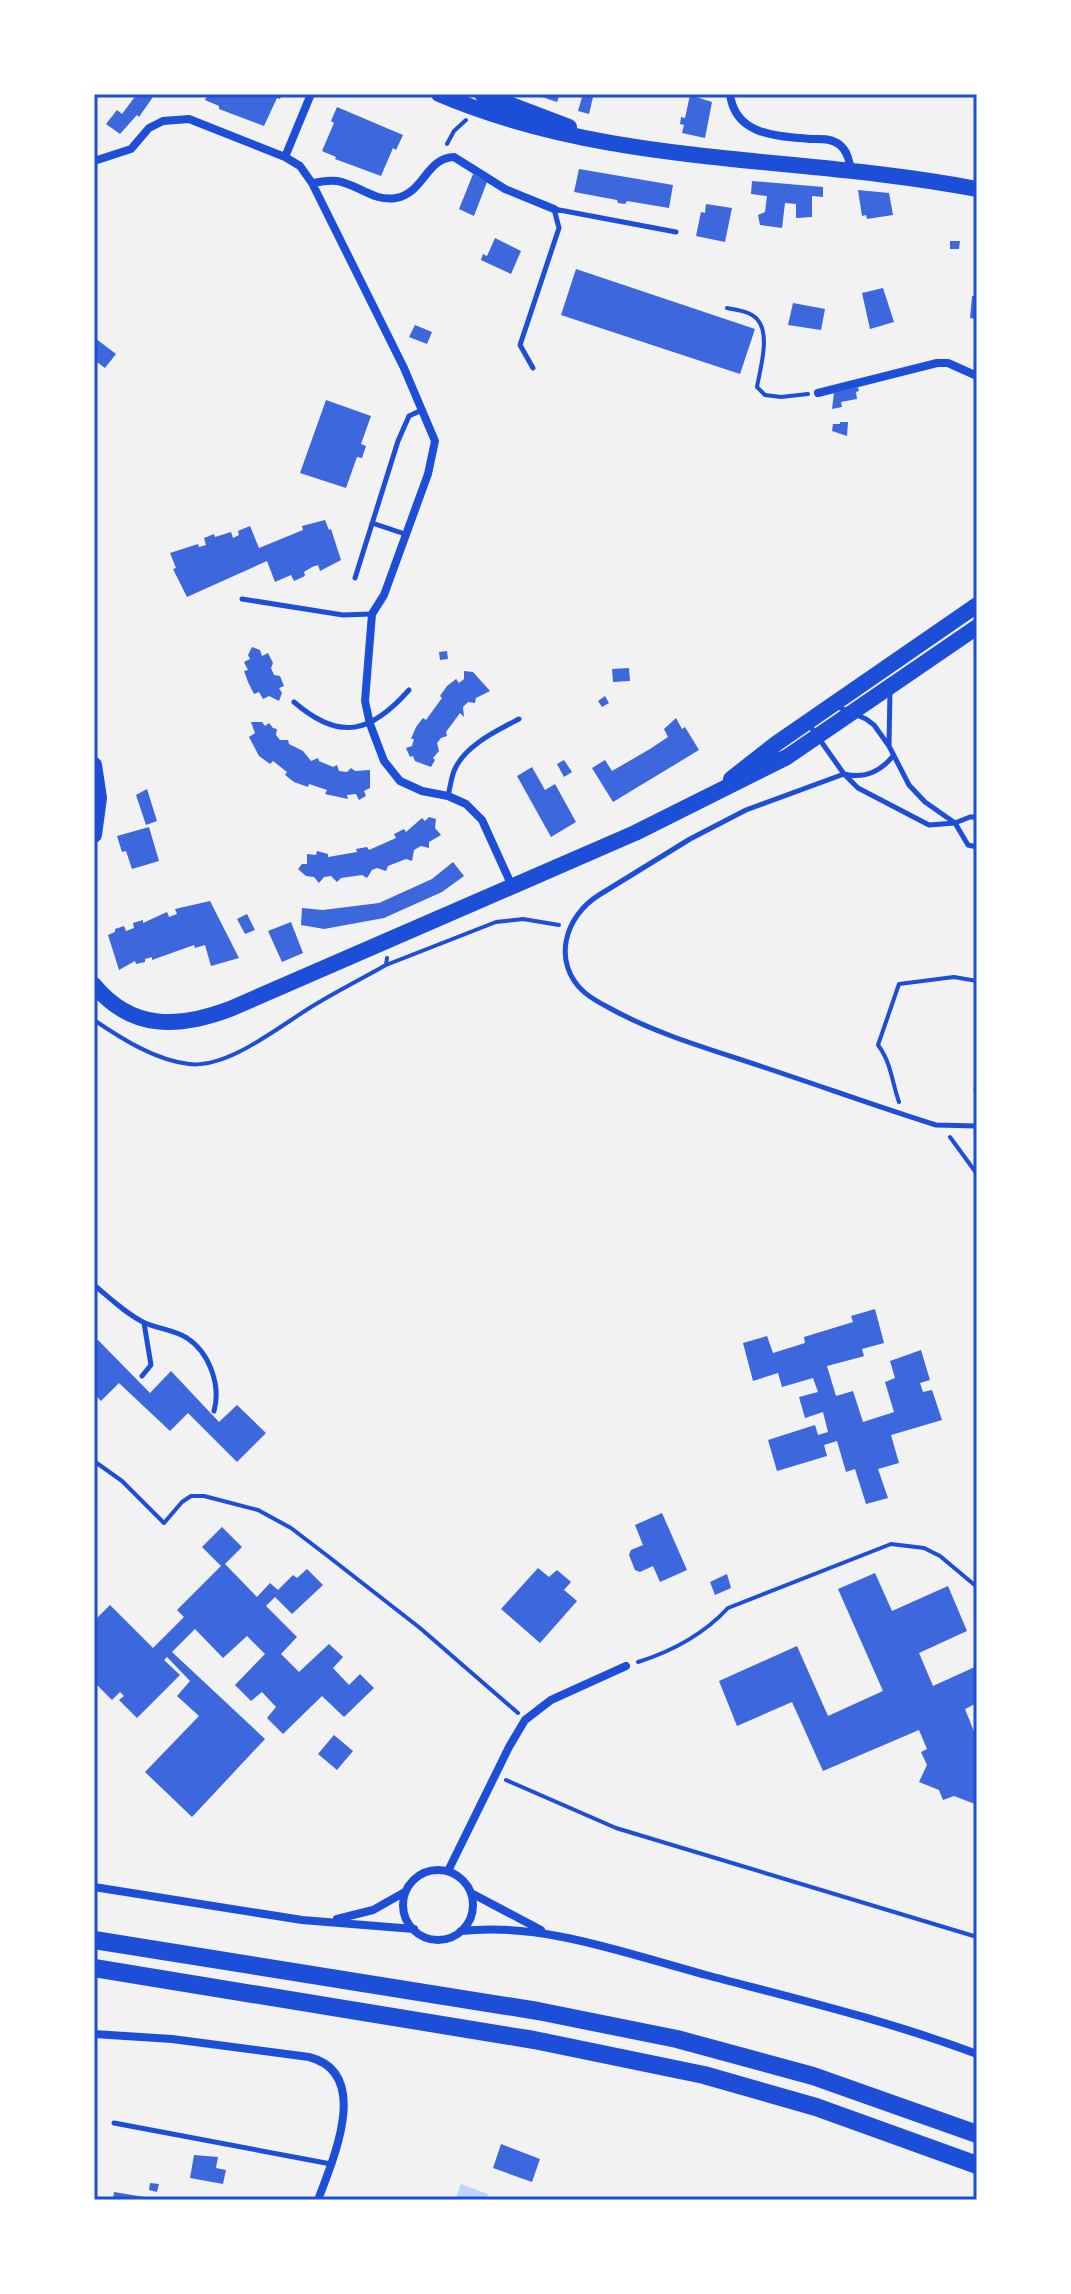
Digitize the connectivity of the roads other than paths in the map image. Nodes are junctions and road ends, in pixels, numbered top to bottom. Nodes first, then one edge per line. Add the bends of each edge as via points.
1 (311, 94) edge
2 (439, 94) edge
3 (730, 94) edge
4 (478, 101) edge
5 (285, 157) junction
6 (94, 161) edge
7 (851, 170) junction
8 (312, 183) junction
9 (977, 189) edge
10 (554, 209) junction
11 (676, 232) dead end
12 (533, 368) dead end
13 (977, 376) edge
14 (818, 393) road end
15 (422, 410) junction
16 (372, 523) junction
17 (405, 534) junction
18 (355, 578) dead end
19 (242, 599) dead end
20 (977, 605) edge
21 (372, 614) junction
22 (977, 627) edge
23 (890, 686) junction
24 (409, 690) dead end
25 (294, 702) dead end
26 (833, 705) junction
27 (852, 713) junction
28 (519, 719) dead end
29 (370, 724) junction
30 (812, 729) junction
31 (889, 746) junction
32 (893, 756) junction
33 (94, 765) edge
34 (844, 774) junction
35 (448, 796) junction
36 (977, 817) edge
37 (955, 823) junction
38 (94, 835) edge
39 (977, 847) edge
40 (512, 886) junction
41 (94, 985) edge
42 (977, 1126) edge
43 (94, 1285) edge
44 (144, 1323) junction
45 (142, 1376) dead end
46 (214, 1411) dead end
47 (626, 1666) road end
48 (448, 1871) junction
49 (94, 1887) edge
50 (406, 1891) junction
51 (471, 1893) junction
52 (328, 1921) junction
53 (414, 1929) junction
54 (461, 1931) junction
55 (546, 1933) junction
56 (94, 1940) edge
57 (94, 1968) edge
58 (94, 2034) edge
59 (977, 2054) edge
60 (114, 2123) dead end
61 (977, 2134) edge
62 (331, 2164) junction
63 (977, 2165) edge
64 (318, 2200) edge

1 - 5 street
2 - 4 main road
3 - 7 street via 737,114 757,131 834,141 845,151
4 - 7 main road via 636,146 696,157
5 - 6 street via 189,119 163,121 131,149
5 - 8 street
7 - 9 main road
8 - 10 street via 338,181 375,197 399,198 415,189 433,165 459,159 505,189
8 - 15 street
10 - 11 lane
10 - 12 lane via 559,228 520,345
13 - 14 street via 937,363
15 - 16 lane via 409,416
15 - 17 street via 435,441
16 - 17 lane
16 - 18 lane
17 - 21 street
19 - 21 lane via 343,615
20 - 26 main road
21 - 29 street via 365,701
22 - 23 main road
23 - 27 main road
23 - 31 lane
24 - 29 lane via 390,712
25 - 29 lane via 328,726
26 - 27 lane
26 - 30 main road
27 - 30 main road
27 - 31 lane via 874,725
28 - 35 lane via 472,748 454,768
29 - 35 street via 384,761 400,781
30 - 34 lane
30 - 40 main road via 757,757 717,790 635,833
31 - 32 lane
32 - 34 lane via 868,775
32 - 37 lane via 919,797
33 - 38 main road via 99,798
34 - 37 lane via 858,788 924,823
34 - 42 lane via 754,806 586,903 569,927 569,969 578,986 599,1002 661,1033 936,1125
35 - 40 street via 482,820
36 - 37 lane
37 - 39 lane via 968,845
40 - 41 main road via 254,1000 192,1022 143,1019 121,1009
43 - 44 lane
44 - 45 lane via 151,1365
44 - 46 lane via 175,1332 199,1348 212,1370
47 - 48 street via 551,1700 525,1720
48 - 50 street via 423,1873
48 - 51 street
49 - 52 street
50 - 52 street via 373,1910
50 - 53 street via 404,1911
51 - 54 street via 472,1914
51 - 55 street
52 - 53 street
53 - 54 street via 437,1939
54 - 55 street
55 - 59 street via 888,2024
56 - 61 highway via 538,2011 677,2039 813,2076
57 - 63 highway via 534,2040 704,2075 816,2107
58 - 62 street via 172,2039 309,2057 327,2064 340,2080 344,2100
60 - 62 lane
62 - 64 street

